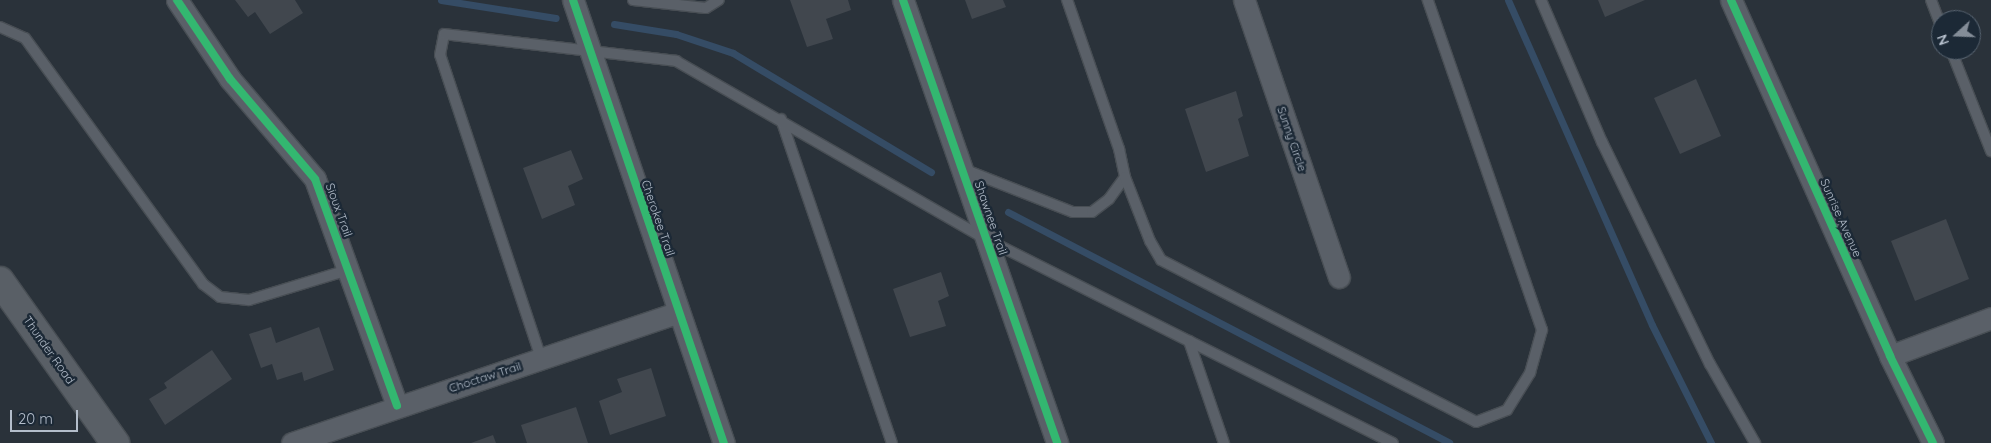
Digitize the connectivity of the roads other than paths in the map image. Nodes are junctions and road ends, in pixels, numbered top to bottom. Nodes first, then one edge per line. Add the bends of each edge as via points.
1 (177, 0) edge
2 (573, 0) edge
3 (634, 0) edge
4 (719, 0) edge
5 (903, 0) edge
6 (1068, 0) edge
7 (1244, 0) edge
8 (1428, 0) edge
9 (1541, 0) edge
10 (1731, 0) edge
11 (0, 28) edge
12 (590, 52) junction
13 (1955, 60) edge
14 (781, 119) junction
15 (1991, 151) edge
16 (962, 169) junction
17 (1125, 177) junction
18 (986, 239) junction
19 (348, 270) junction
20 (1339, 277) dead end
21 (0, 281) edge
22 (678, 312) junction
23 (1991, 318) edge
24 (1189, 341) junction
25 (1890, 356) junction
26 (541, 358) junction
27 (397, 406) junction
28 (301, 442) edge
29 (116, 443) edge
30 (724, 443) edge
31 (892, 443) edge
32 (1057, 443) edge
33 (1224, 443) edge
34 (1393, 443) edge
35 (1754, 443) edge
36 (1932, 443) edge

1 - 19 street, Sioux Trail via 230,79 316,179
2 - 12 street, Cherokee Trail
3 - 4 lane via 706,8
5 - 16 street, Shawnee Trail
6 - 17 lane via 1119,149
7 - 20 street, Sunny Circle
8 - 17 lane via 1542,330 1530,373 1507,410 1476,422 1161,260 1150,241
9 - 35 lane via 1607,150 1710,364
10 - 25 street, Sunrise Avenue
11 - 19 lane via 25,38 203,284 220,297 250,300
12 - 14 lane via 676,61
12 - 22 street, Cherokee Trail
12 - 26 lane via 444,34 440,55
13 - 15 lane
14 - 18 lane
14 - 31 lane
16 - 17 lane via 1073,212 1092,212 1109,199
16 - 18 street, Shawnee Trail
18 - 24 lane
18 - 32 street, Shawnee Trail
19 - 27 street, Sioux Trail
21 - 29 street, Thunder Road
22 - 26 street, Choctaw Trail
22 - 30 street, Cherokee Trail
23 - 25 street
24 - 33 lane
24 - 34 lane
25 - 36 street, Sunrise Avenue
26 - 27 street, Choctaw Trail
27 - 28 street, Choctaw Trail

